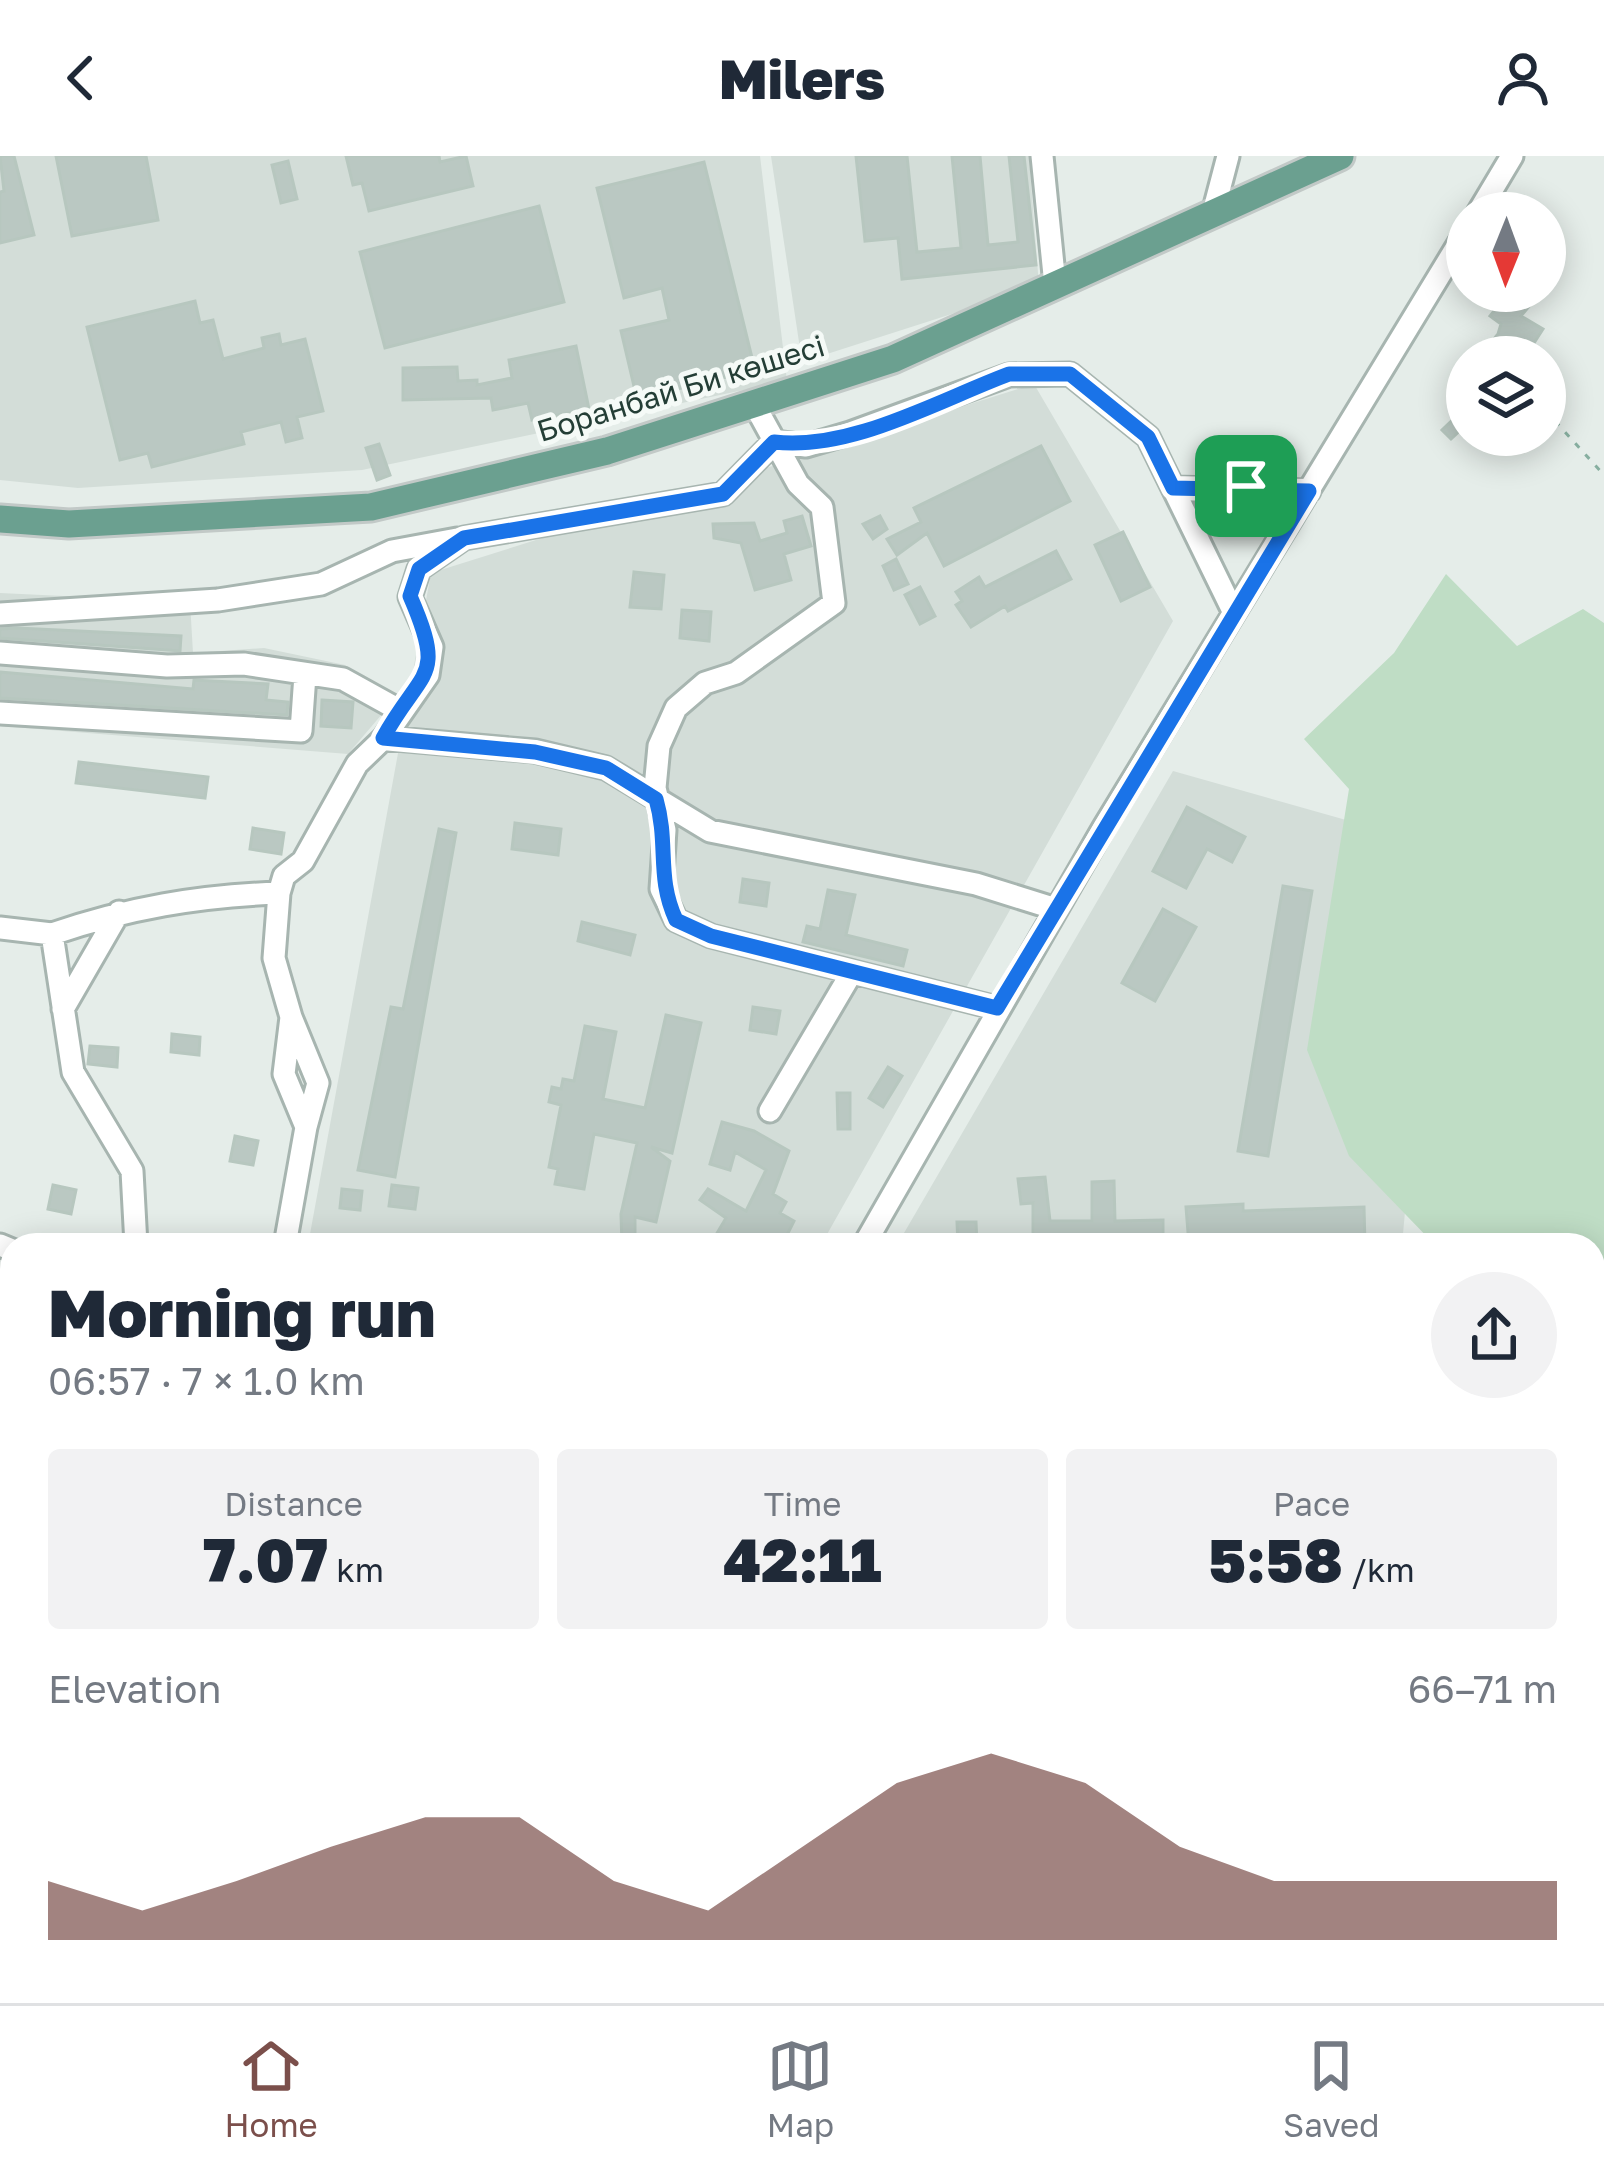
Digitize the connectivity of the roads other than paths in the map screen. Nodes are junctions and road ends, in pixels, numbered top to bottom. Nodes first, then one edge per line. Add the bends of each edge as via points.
1 (1042, 156) edge
2 (1228, 156) edge
3 (1340, 156) edge
4 (1512, 156) edge
5 (1491, 192) edge
6 (1213, 213) junction
7 (1446, 265) edge
8 (1055, 285) junction
9 (754, 404) junction
10 (774, 442) junction
11 (1173, 488) junction
12 (1309, 491) junction
13 (0, 519) edge
14 (464, 538) junction
15 (0, 614) edge
16 (1234, 614) junction
17 (0, 653) edge
18 (305, 675) junction
19 (399, 710) junction
20 (0, 713) edge
21 (383, 738) junction
22 (656, 799) junction
23 (279, 893) junction
24 (1056, 909) junction
25 (119, 912) junction
26 (0, 928) edge
27 (52, 934) junction
28 (852, 972) junction
29 (997, 1008) junction
30 (63, 1009) junction
31 (770, 1111) dead end
32 (135, 1233) edge
33 (287, 1233) edge
34 (871, 1233) edge

1 - 8 street
2 - 6 street
3 - 6 main road, Боранбай Би көшесі
4 - 5 street
6 - 8 main road, Боранбай Би көшесі
7 - 12 street
8 - 9 main road, Боранбай Би көшесі via 893,359
9 - 10 street
9 - 13 main road, Боранбай Би көшесі via 607,451 370,507 69,524
10 - 11 street via 806,446 850,434 1009,374 1070,374 1148,437
10 - 14 street via 723,494
10 - 22 street via 822,507 834,603 676,708 659,746
11 - 12 street
11 - 16 street
12 - 16 street
14 - 15 street via 392,551 322,584 218,600
14 - 19 street via 419,569 410,596 432,647 428,675
16 - 24 street
17 - 18 street via 244,664
18 - 19 street via 343,679
18 - 20 street via 301,731
19 - 21 street
21 - 22 street via 535,752 606,768
21 - 23 street via 357,764
22 - 24 street via 710,831 976,884
22 - 28 street via 665,830 661,889 676,920
23 - 25 street via 199,896
23 - 33 street via 274,958 291,1017 284,1074 306,1126
24 - 29 street
25 - 27 street
25 - 30 street
26 - 27 street
27 - 30 street
28 - 29 street
28 - 31 street
29 - 34 street
30 - 32 street via 73,1072 132,1171

